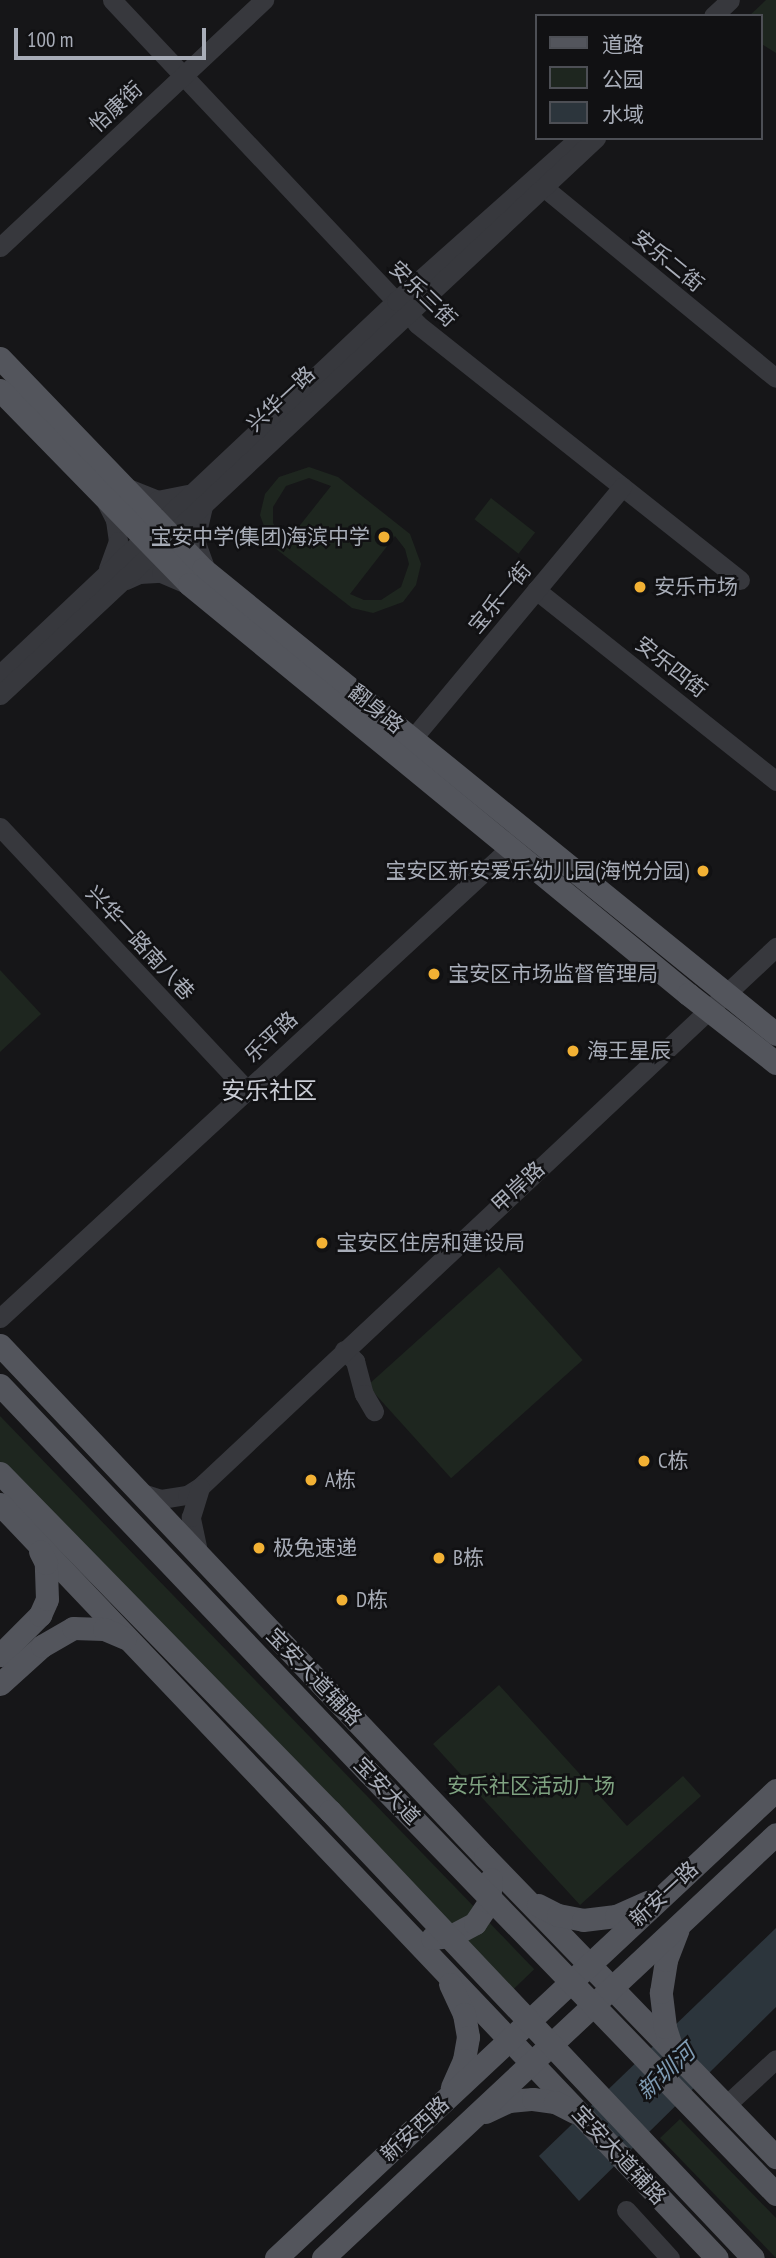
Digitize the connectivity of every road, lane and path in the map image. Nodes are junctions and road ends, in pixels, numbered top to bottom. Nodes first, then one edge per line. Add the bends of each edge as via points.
1 (113, 0) edge
2 (264, 0) edge
3 (730, 0) edge
4 (745, 0) edge
5 (715, 14) edge
6 (730, 14) edge
7 (183, 75) junction
8 (576, 140) edge
9 (593, 140) edge
10 (538, 184) junction
11 (0, 247) edge
12 (401, 307) junction
13 (0, 358) edge
14 (776, 378) edge
15 (0, 390) edge
16 (206, 480) junction
17 (622, 487) junction
18 (111, 490) junction
19 (205, 502) junction
20 (157, 537) junction
21 (740, 580) dead end
22 (104, 587) junction
23 (209, 587) junction
24 (536, 590) junction
25 (0, 674) edge
26 (0, 695) edge
27 (413, 738) junction
28 (776, 781) edge
29 (0, 827) edge
30 (511, 846) junction
31 (776, 947) edge
32 (726, 994) junction
33 (708, 1010) junction
34 (776, 1034) edge
35 (776, 1063) edge
36 (247, 1090) junction
37 (0, 1318) edge
38 (0, 1345) edge
39 (344, 1350) junction
40 (0, 1366) edge
41 (0, 1385) edge
42 (374, 1411) dead end
43 (84, 1472) junction
44 (0, 1473) edge
45 (0, 1482) edge
46 (200, 1487) junction
47 (138, 1492) junction
48 (0, 1504) edge
49 (40, 1514) junction
50 (35, 1541) junction
51 (199, 1556) junction
52 (130, 1640) junction
53 (0, 1655) edge
54 (0, 1684) edge
55 (776, 1790) edge
56 (776, 1834) edge
57 (485, 1857) junction
58 (513, 1886) junction
59 (664, 1895) junction
60 (680, 1923) junction
61 (412, 1935) junction
62 (589, 1965) junction
63 (441, 1966) junction
64 (610, 1988) junction
65 (553, 1999) joint
66 (574, 2022) joint
67 (658, 2026) junction
68 (510, 2039) junction
69 (776, 2059) edge
70 (532, 2062) junction
71 (724, 2106) junction
72 (435, 2110) junction
73 (579, 2112) junction
74 (460, 2130) junction
75 (776, 2157) edge
76 (776, 2194) edge
77 (626, 2210) dead end
78 (276, 2258) edge
79 (323, 2258) edge
80 (670, 2258) edge
81 (717, 2258) edge
82 (753, 2258) edge

1 - 7 street, 安乐三街
2 - 7 street, 怡康街
3 - 5 street
4 - 6 street
7 - 11 street, 怡康街
7 - 12 street, 安乐三街
8 - 10 street, 兴华一路
9 - 10 street, 兴华一路
10 - 12 street, 兴华一路
10 - 14 street, 安乐二街
12 - 16 street, 兴华一路
12 - 17 street, 安乐三街
12 - 19 street, 兴华一路
13 - 18 main road, 翻身路
15 - 18 main road, 翻身路
16 - 18 street via 179,498 158,500
16 - 20 street, 兴华一路
17 - 21 street, 安乐三街
17 - 24 street, 宝乐一街
18 - 20 main road, 翻身路
18 - 22 street via 118,541
19 - 20 street, 兴华一路
19 - 23 street via 195,540
20 - 22 street, 兴华一路
20 - 23 main road, 翻身路
22 - 23 street via 150,572
22 - 25 street, 兴华一路
22 - 26 street, 兴华一路
23 - 27 main road, 翻身路
23 - 30 main road, 翻身路
24 - 27 street, 宝乐一街
24 - 28 street, 安乐四街
27 - 32 main road, 翻身路
29 - 36 street, 兴华一路南八巷
30 - 33 main road, 翻身路
30 - 36 street, 乐平路
31 - 32 street, 甲岸路
32 - 33 street, 甲岸路
32 - 34 main road, 翻身路
33 - 35 main road, 翻身路
33 - 39 street, 甲岸路
36 - 37 street, 乐平路
38 - 47 main road, 宝安大道辅路
39 - 42 street via 355,1361
39 - 46 street, 甲岸路
40 - 43 main road
41 - 43 main road, 宝安大道
43 - 76 main road, 宝安大道, bridge
44 - 49 main road
45 - 49 main road
46 - 47 street via 187,1495 161,1499
46 - 51 street via 191,1517
47 - 51 main road, 宝安大道辅路
48 - 50 main road, 宝安大道辅路
49 - 82 main road, bridge via 330,1811
50 - 52 main road, 宝安大道辅路
50 - 53 main road via 46,1563 47,1600 40,1615
51 - 57 main road, 宝安大道辅路
52 - 54 main road via 104,1629 73,1628 41,1646
52 - 61 main road, 宝安大道辅路
55 - 59 main road, 新安一路
56 - 60 main road, 新安一路
57 - 58 main road, 宝安大道辅路
57 - 61 main road via 492,1886 489,1902 475,1923 451,1936
58 - 59 main road via 546,1910 583,1920 616,1916
58 - 62 main road, 宝安大道辅路
59 - 62 main road, 新安一路
60 - 64 main road, 新安一路
60 - 67 main road via 663,1978
61 - 63 main road, 宝安大道辅路
62 - 64 main road, 宝安大道辅路
62 - 65 main road, 新安一路
63 - 68 main road, 宝安大道辅路
63 - 72 main road via 464,2014 468,2037 454,2083
64 - 66 main road, 新安一路
64 - 67 main road, 宝安大道辅路
65 - 68 main road, 新安西路
66 - 70 main road, 新安西路
67 - 71 main road via 674,2054
68 - 70 main road, 宝安大道辅路
68 - 72 main road, 新安西路
69 - 71 street
70 - 73 main road, 宝安大道辅路
70 - 74 main road, 新安西路
71 - 75 main road
72 - 78 main road, 新安西路
73 - 74 main road via 555,2102 521,2099 496,2106
73 - 81 main road, 宝安大道辅路
74 - 79 main road, 新安西路
77 - 80 street

